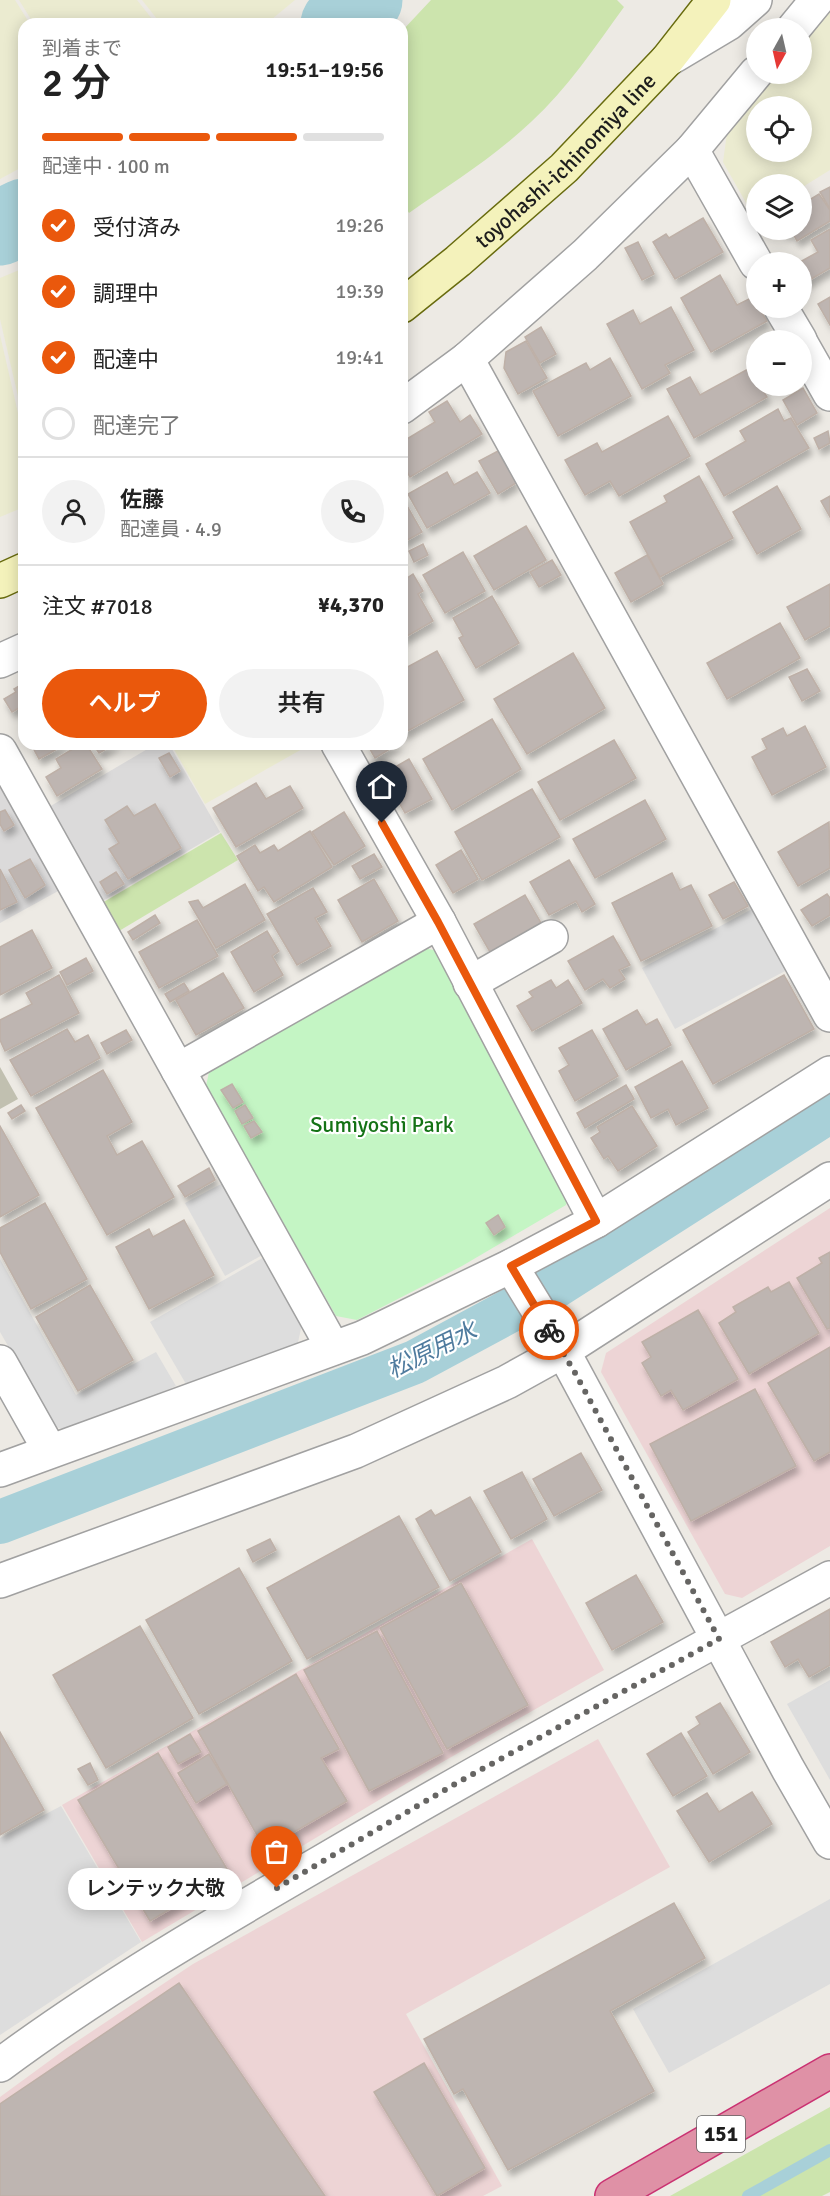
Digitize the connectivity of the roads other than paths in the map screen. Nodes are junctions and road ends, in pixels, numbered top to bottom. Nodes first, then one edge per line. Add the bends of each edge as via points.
1 (714, 0) edge
2 (755, 0) edge
3 (817, 0) edge
4 (802, 18) edge
5 (666, 60) junction
6 (747, 84) edge
7 (692, 150) junction
8 (750, 252) edge
9 (408, 301) edge
10 (467, 359) junction
11 (812, 362) edge
12 (830, 394) edge
13 (408, 403) edge
14 (18, 573) edge
15 (0, 581) edge
16 (18, 653) edge
17 (0, 661) edge
18 (341, 750) edge
19 (0, 751) edge
20 (438, 922) junction
21 (551, 937) dead end
22 (470, 983) junction
23 (830, 1015) edge
24 (178, 1070) junction
25 (830, 1072) edge
26 (830, 1179) edge
27 (596, 1221) junction
28 (516, 1273) junction
29 (557, 1344) junction
30 (333, 1348) junction
31 (0, 1362) edge
32 (50, 1451) junction
33 (0, 1470) edge
34 (830, 1578) edge
35 (0, 1581) edge
36 (719, 1639) junction
37 (830, 1842) edge
38 (0, 2065) edge
39 (830, 2071) edge
40 (612, 2196) edge

1 - 5 main road, toyohashi-ichinomiya line
2 - 5 street via 729,23
3 - 4 street
5 - 9 main road, toyohashi-ichinomiya line via 564,168
6 - 7 street
7 - 8 street
7 - 10 street via 585,255
10 - 13 street
10 - 23 street
11 - 12 street
14 - 15 main road
16 - 17 street
18 - 20 street
19 - 24 street
20 - 22 street
20 - 24 street
21 - 22 street
22 - 27 street
24 - 30 street
25 - 27 street
26 - 29 street
27 - 28 street
28 - 29 street
28 - 30 street
29 - 35 street via 507,1382 356,1451
29 - 36 street
30 - 32 street
31 - 32 street
32 - 33 street
34 - 36 street
36 - 37 street
36 - 38 street via 455,1784 237,1911
39 - 40 highway, 151

